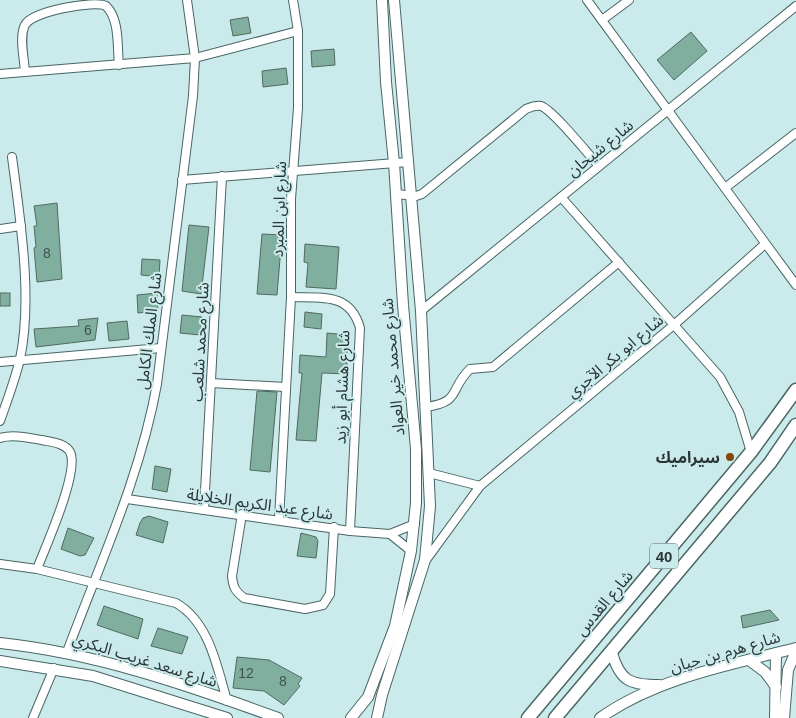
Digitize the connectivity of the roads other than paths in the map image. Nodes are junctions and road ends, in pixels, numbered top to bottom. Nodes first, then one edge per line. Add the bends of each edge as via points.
1 (187, 0) edge
2 (294, 0) edge
3 (382, 0) edge
4 (394, 0) edge
5 (587, 0) edge
6 (629, 0) edge
7 (796, 6) edge
8 (602, 20) junction
9 (298, 31) junction
10 (195, 58) junction
11 (119, 65) junction
12 (25, 71) junction
13 (0, 74) edge
14 (667, 111) junction
15 (796, 133) edge
16 (12, 157) dead end
17 (408, 162) junction
18 (394, 163) junction
19 (599, 166) junction
20 (293, 170) junction
21 (222, 176) junction
22 (182, 180) junction
23 (725, 188) junction
24 (396, 194) junction
25 (412, 195) junction
26 (561, 197) junction
27 (21, 226) junction
28 (0, 229) edge
29 (765, 244) junction
30 (618, 262) junction
31 (796, 285) edge
32 (291, 297) junction
33 (421, 311) junction
34 (675, 324) junction
35 (161, 348) junction
36 (20, 360) junction
37 (0, 362) edge
38 (211, 383) junction
39 (286, 387) junction
40 (796, 390) edge
41 (426, 407) junction
42 (0, 421) edge
43 (796, 425) edge
44 (0, 438) edge
45 (751, 452) junction
46 (429, 473) junction
47 (480, 486) junction
48 (127, 499) junction
49 (204, 510) junction
50 (242, 514) junction
51 (279, 520) junction
52 (415, 524) junction
53 (334, 528) junction
54 (350, 531) junction
55 (390, 534) junction
56 (411, 551) junction
57 (425, 560) junction
58 (0, 564) edge
59 (37, 569) junction
60 (92, 583) junction
61 (0, 643) edge
62 (796, 650) edge
63 (67, 652) junction
64 (612, 653) junction
65 (776, 653) junction
66 (749, 660) junction
67 (0, 661) edge
68 (54, 668) junction
69 (662, 686) junction
70 (776, 686) junction
71 (226, 701) junction
72 (33, 718) edge
73 (227, 718) edge
74 (278, 718) edge
75 (351, 718) edge
76 (377, 718) edge
77 (528, 718) edge
78 (555, 718) edge
79 (600, 718) edge
80 (775, 718) edge
81 (784, 718) edge

1 - 10 street, شارع الملك الكامل
2 - 9 street, شارع ابن المبرد
3 - 18 street, شارع محمد خير العواد
4 - 17 street, شارع محمد خير العواد
5 - 8 street
6 - 8 street
7 - 14 street, شارع شيحان
8 - 14 street
9 - 10 street
9 - 20 street, شارع ابن المبرد via 298,108
10 - 11 street
10 - 22 street, شارع الملك الكامل
11 - 12 street
11 - 12 street via 113,17 106,5 97,1 42,12 31,18 23,30
12 - 13 street
14 - 19 street, شارع شيحان
14 - 23 street
15 - 23 street
16 - 27 street
17 - 18 street
17 - 25 street, شارع محمد خير العواد
18 - 20 street
18 - 24 street, شارع محمد خير العواد
19 - 25 street via 552,115 540,106 533,106 427,190
19 - 26 street, شارع شيحان
20 - 21 street
20 - 32 street, شارع ابن المبرد
21 - 22 street
21 - 38 street, شارع محمد شلعب
22 - 35 street, شارع الملك الكامل
23 - 29 street
24 - 25 street
24 - 52 street, شارع محمد خير العواد via 416,449
25 - 33 street, شارع محمد خير العواد
26 - 30 street
26 - 33 street, شارع شيحان
27 - 28 street
27 - 36 street via 24,294
29 - 31 street
29 - 34 street, شارع ابو بكر الآجري
30 - 34 street
30 - 41 street via 493,367 470,369 449,401
32 - 39 street, شارع ابن المبرد
32 - 54 street, شارع هشام أبو زيد via 330,298 341,302 357,317 360,328
33 - 41 street, شارع محمد خير العواد
34 - 45 street via 720,377 735,401
34 - 47 street, شارع ابو بكر الآجري
35 - 36 street
35 - 48 street, شارع الملك الكامل via 150,421
36 - 37 street
36 - 42 street
38 - 39 street
38 - 49 street, شارع محمد شلعب
39 - 51 street, شارع ابن المبرد
40 - 45 highway, شارع القدس / 40
41 - 46 street, شارع محمد خير العواد
43 - 64 highway, 40 via 770,464
44 - 59 street via 26,437 60,444 72,458 71,478
45 - 77 highway, شارع القدس / 40
46 - 47 street
46 - 57 street, شارع محمد خير العواد via 430,506
47 - 57 street, شارع ابو بكر الآجري
48 - 49 street, شارع عبد الكريم الخلايلة
48 - 60 street, شارع الملك الكامل
49 - 50 street, شارع عبد الكريم الخلايلة
50 - 51 street, شارع عبد الكريم الخلايلة
50 - 53 street via 232,586 244,598 305,609 323,605 330,594
51 - 53 street, شارع عبد الكريم الخلايلة
52 - 55 street, شارع عبد الكريم الخلايلة
52 - 56 street, شارع محمد خير العواد
53 - 54 street, شارع عبد الكريم الخلايلة
54 - 55 street, شارع عبد الكريم الخلايلة
55 - 56 street
56 - 75 street, شارع محمد خير العواد via 395,626 368,697
57 - 76 street, شارع محمد خير العواد
58 - 59 street
59 - 60 street
60 - 63 street, شارع الملك الكامل
60 - 71 street via 176,603 194,616 204,634
61 - 63 street, شارع سعد غريب البكري
62 - 65 street, شارع هرم بن حيان
62 - 81 street via 788,670
63 - 71 street, شارع سعد غريب البكري
64 - 69 street, شارع هرم بن حيان via 623,677 638,684
64 - 78 highway, 40
65 - 66 street, شارع هرم بن حيان
65 - 70 street
66 - 69 street, شارع هرم بن حيان
66 - 70 street
67 - 68 street, شارع سعد غريب البكري
68 - 72 street
68 - 73 street, شارع سعد غريب البكري via 122,685
69 - 79 street, شارع هرم بن حيان
70 - 80 street
71 - 74 street, شارع سعد غريب البكري

